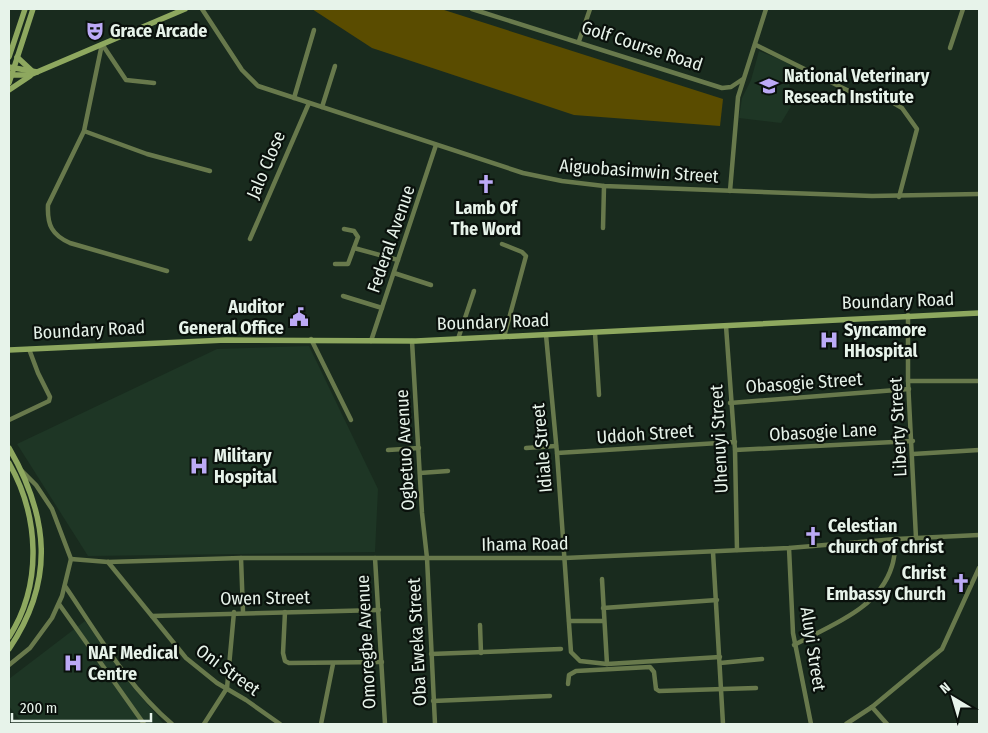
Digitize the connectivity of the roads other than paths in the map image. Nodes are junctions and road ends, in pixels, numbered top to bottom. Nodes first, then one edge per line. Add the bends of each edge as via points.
1 (25, 9) edge
2 (33, 9) edge
3 (185, 9) edge
4 (202, 9) edge
5 (472, 9) edge
6 (590, 9) edge
7 (766, 9) edge
8 (962, 9) edge
9 (314, 30) dead end
10 (579, 41) junction
11 (102, 44) junction
12 (756, 45) junction
13 (950, 48) dead end
14 (9, 57) edge
15 (17, 57) junction
16 (335, 66) dead end
17 (11, 67) edge
18 (34, 72) junction
19 (10, 76) edge
20 (743, 79) junction
21 (9, 83) edge
22 (154, 84) dead end
23 (731, 87) junction
24 (9, 90) edge
25 (853, 93) dead end
26 (738, 97) junction
27 (294, 98) junction
28 (887, 99) dead end
29 (308, 103) junction
30 (322, 107) junction
31 (84, 130) junction
32 (436, 145) junction
33 (210, 171) dead end
34 (604, 186) junction
35 (730, 191) junction
36 (979, 194) edge
37 (899, 197) junction
38 (603, 228) dead end
39 (344, 229) dead end
40 (250, 239) dead end
41 (502, 244) dead end
42 (354, 248) junction
43 (398, 260) junction
44 (335, 264) dead end
45 (167, 270) dead end
46 (394, 273) junction
47 (431, 285) dead end
48 (474, 292) dead end
49 (343, 296) dead end
50 (382, 308) junction
51 (979, 313) edge
52 (908, 315) junction
53 (726, 326) junction
54 (595, 333) junction
55 (546, 335) junction
56 (504, 337) junction
57 (311, 339) junction
58 (458, 339) junction
59 (371, 341) junction
60 (412, 341) junction
61 (29, 349) junction
62 (9, 350) edge
63 (908, 380) junction
64 (979, 381) edge
65 (909, 389) junction
66 (599, 395) dead end
67 (730, 403) junction
68 (9, 420) edge
69 (351, 420) dead end
70 (912, 441) junction
71 (734, 442) junction
72 (556, 446) junction
73 (9, 448) edge
74 (419, 448) junction
75 (526, 448) dead end
76 (388, 450) dead end
77 (735, 450) junction
78 (979, 450) edge
79 (557, 453) junction
80 (913, 454) junction
81 (9, 463) edge
82 (16, 470) junction
83 (448, 471) dead end
84 (420, 473) junction
85 (979, 535) edge
86 (916, 538) junction
87 (896, 539) junction
88 (789, 548) junction
89 (737, 550) junction
90 (713, 552) junction
91 (241, 558) junction
92 (375, 558) junction
93 (427, 558) junction
94 (565, 558) junction
95 (71, 559) junction
96 (108, 562) junction
97 (979, 568) edge
98 (602, 579) dead end
99 (65, 586) junction
100 (717, 600) junction
101 (59, 604) junction
102 (603, 608) junction
103 (379, 610) junction
104 (234, 612) junction
105 (243, 612) junction
106 (285, 612) junction
107 (152, 616) junction
108 (569, 621) junction
109 (603, 621) junction
110 (480, 625) dead end
111 (9, 637) edge
112 (794, 645) junction
113 (9, 649) edge
114 (560, 649) dead end
115 (481, 653) junction
116 (432, 654) junction
117 (720, 657) junction
118 (762, 659) dead end
119 (382, 662) junction
120 (720, 663) junction
121 (332, 664) junction
122 (607, 664) junction
123 (9, 665) edge
124 (568, 684) dead end
125 (227, 688) junction
126 (756, 688) dead end
127 (721, 691) junction
128 (550, 696) dead end
129 (433, 701) junction
130 (872, 707) junction
131 (144, 724) edge
132 (172, 724) edge
133 (204, 724) edge
134 (280, 724) edge
135 (320, 724) edge
136 (385, 724) edge
137 (435, 724) edge
138 (723, 724) edge
139 (811, 724) edge
140 (846, 724) edge
141 (887, 724) edge

1 - 14 street
2 - 15 street
3 - 11 street
4 - 27 street, Aiguobasimwin Street via 249,78 258,86
5 - 10 street, Golf Course Road
6 - 10 street
7 - 12 street
8 - 13 street
9 - 27 street
10 - 23 street, Golf Course Road via 722,88
11 - 18 street
11 - 22 street via 126,80
11 - 31 street
12 - 20 street
12 - 25 street
15 - 17 street
15 - 18 street
16 - 30 street
17 - 18 street
17 - 19 street
18 - 19 street
18 - 24 street
19 - 21 street
20 - 23 street
20 - 26 street
23 - 26 street
26 - 35 street
27 - 29 street, Aiguobasimwin Street
28 - 37 street via 902,108 917,130
29 - 30 street, Aiguobasimwin Street
29 - 40 street, Jalo Close
30 - 32 street, Aiguobasimwin Street
31 - 33 street via 147,154
31 - 45 street via 48,206 50,229 58,238 70,243
32 - 34 street, Aiguobasimwin Street via 523,173
32 - 43 street, Federal Avenue
34 - 35 street, Aiguobasimwin Street
34 - 38 street
35 - 37 street, Aiguobasimwin Street
36 - 37 street, Aiguobasimwin Street
39 - 42 street via 358,234
41 - 56 street via 526,256
42 - 43 street
42 - 44 street via 348,264
43 - 46 street, Federal Avenue
46 - 47 street
46 - 50 street, Federal Avenue
48 - 58 street
49 - 50 street
50 - 59 street, Federal Avenue
51 - 52 street, Boundary Road
52 - 53 street, Boundary Road
52 - 63 street, Liberty Street
53 - 54 street, Boundary Road
53 - 67 street, Uhenuyi Street
54 - 55 street, Boundary Road
54 - 66 street
55 - 56 street, Boundary Road
55 - 72 street, Idiale Street
56 - 58 street, Boundary Road
57 - 59 street, Boundary Road
57 - 61 street, Boundary Road via 142,342
57 - 69 street
58 - 60 street, Boundary Road
59 - 60 street, Boundary Road
60 - 74 street, Ogbetuo Avenue
61 - 62 street, Boundary Road
61 - 68 street via 50,396 49,401
63 - 64 street
63 - 65 street, Liberty Street
65 - 67 street, Obasogie Street
65 - 70 street, Liberty Street
67 - 71 street, Uhenuyi Street
70 - 77 street, Obasogie Lane
70 - 80 street, Liberty Street
71 - 77 street, Uhenuyi Street
71 - 79 street, Uddoh Street
72 - 75 street
72 - 79 street, Idiale Street
73 - 82 street
74 - 76 street
74 - 84 street, Ogbetuo Avenue
77 - 89 street, Uhenuyi Street
78 - 80 street
79 - 94 street, Idiale Street
80 - 86 street, Liberty Street
81 - 82 street
82 - 95 street via 36,485 52,509
82 - 111 street via 28,508 34,551 28,590
82 - 113 street via 28,484 39,520 42,564 33,602
83 - 84 street
84 - 93 street, Ogbetuo Avenue
85 - 86 street, Ihama Road
86 - 87 street, Ihama Road
87 - 88 street, Ihama Road
87 - 112 street via 889,575 871,601
88 - 89 street, Ihama Road
88 - 112 street, Aluyi Street
89 - 90 street, Ihama Road
90 - 94 street, Ihama Road
90 - 100 street
91 - 92 street, Ihama Road
91 - 96 street, Ihama Road
91 - 105 street
92 - 93 street, Ihama Road
92 - 103 street, Omoregbe Avenue
93 - 94 street, Ihama Road
93 - 116 street, Oba Eweka Street
94 - 108 street, Idiale Street
95 - 96 street, Ihama Road
95 - 99 street
96 - 107 street, Oni Street
97 - 130 street via 942,648
98 - 102 street
99 - 101 street
99 - 132 street via 121,666
100 - 102 street
100 - 117 street
101 - 123 street via 30,648
101 - 131 street
102 - 109 street
103 - 106 street, Owen Street
103 - 119 street, Omoregbe Avenue
104 - 105 street, Owen Street
104 - 107 street, Owen Street
104 - 125 street
105 - 106 street, Owen Street
106 - 121 street via 285,661
107 - 125 street, Oni Street via 186,658
108 - 109 street
108 - 122 street, Idiale Street via 572,656 580,661
109 - 122 street
110 - 115 street
112 - 139 street, Aluyi Street
114 - 115 street
115 - 116 street
116 - 129 street, Oba Eweka Street
117 - 120 street
117 - 122 street
118 - 120 street
119 - 121 street
119 - 136 street, Omoregbe Avenue
120 - 127 street
121 - 135 street
124 - 127 street via 569,676 576,671 650,667 659,691
125 - 133 street
125 - 134 street, Oni Street
126 - 127 street
127 - 138 street
128 - 129 street
129 - 137 street, Oba Eweka Street
130 - 140 street
130 - 141 street

